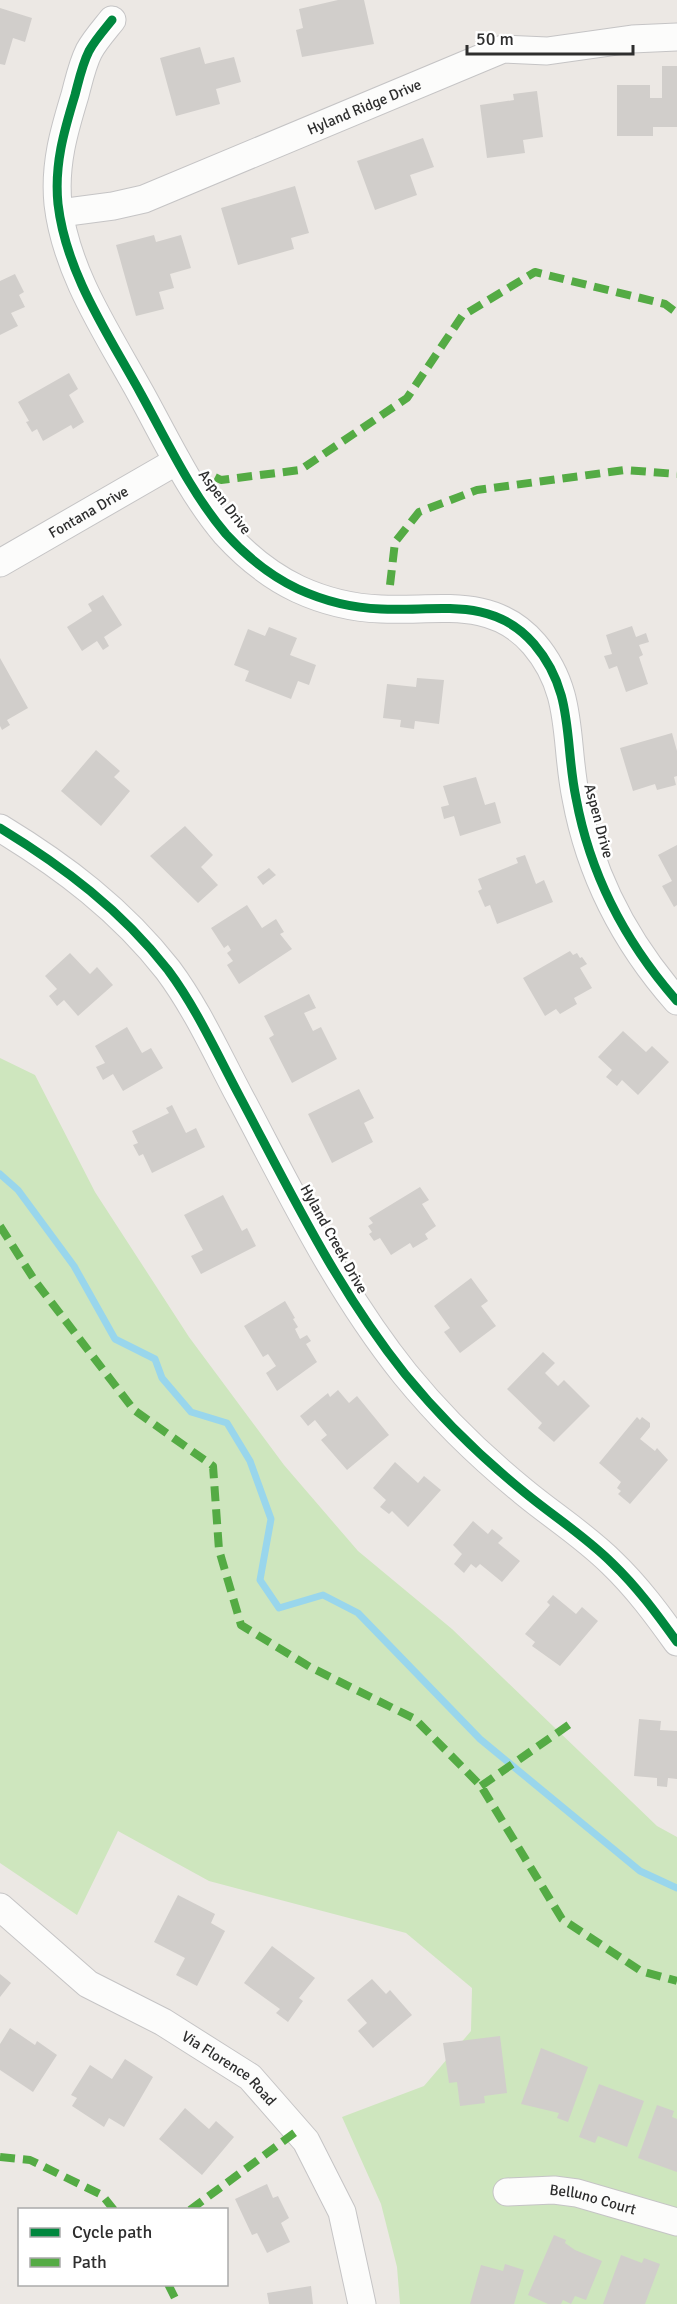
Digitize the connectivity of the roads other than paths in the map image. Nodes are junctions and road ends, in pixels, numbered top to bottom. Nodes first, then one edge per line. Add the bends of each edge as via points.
1 (112, 20) dead end
2 (677, 38) edge
3 (60, 213) junction
4 (177, 461) junction
5 (0, 563) edge
6 (0, 828) edge
7 (677, 1000) edge
8 (677, 1642) edge
9 (0, 1907) edge
10 (507, 2192) dead end
11 (677, 2222) edge
12 (362, 2304) edge

1 - 3 street, Aspen Drive via 85,59 59,150
2 - 3 street, Hyland Ridge Drive via 632,39 547,51 503,49 144,199
3 - 4 street, Aspen Drive via 79,279
4 - 5 street, Fontana Drive
4 - 7 street, Aspen Drive via 226,533 273,575 299,589 362,607 470,609 513,626 531,640 547,660 563,695 575,798 594,866 624,929
6 - 8 street, Hyland Creek Drive via 78,879 151,950 206,1031 316,1244 379,1341 430,1404 498,1471 613,1563
9 - 12 street, Via Florence Road via 88,1984 163,2022 250,2077 306,2141 342,2211
10 - 11 street, Belluno Court via 578,2193

